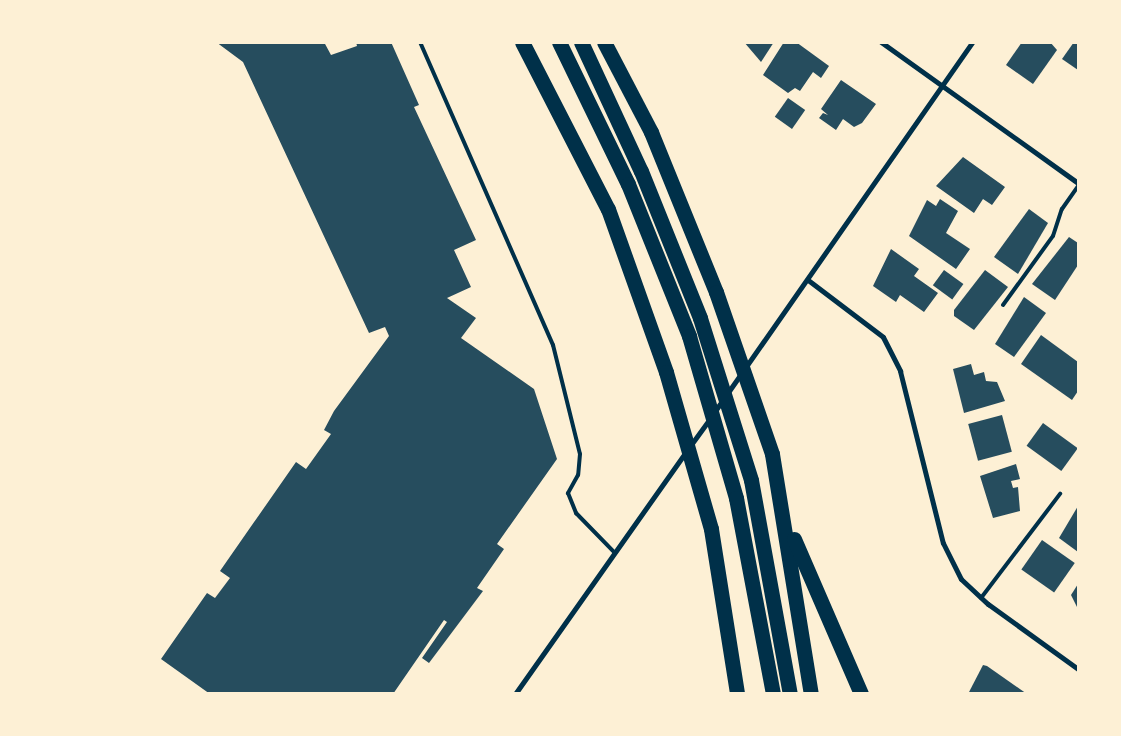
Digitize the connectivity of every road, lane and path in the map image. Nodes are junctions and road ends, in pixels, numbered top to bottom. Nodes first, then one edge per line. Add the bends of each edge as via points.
1 (420, 42) edge
2 (522, 42) edge
3 (558, 42) edge
4 (580, 42) edge
5 (604, 42) edge
6 (881, 42) edge
7 (972, 42) edge
8 (944, 86) junction
9 (1078, 184) edge
10 (808, 280) junction
11 (1003, 305) dead end
12 (1060, 494) dead end
13 (786, 522) junction
14 (615, 553) junction
15 (981, 598) junction
16 (1078, 669) edge
17 (515, 694) edge
18 (737, 694) edge
19 (773, 694) edge
20 (790, 694) edge
21 (811, 694) edge
22 (861, 694) edge

1 - 14 lane via 553,346 580,454 578,475 568,493 576,513
2 - 18 highway via 608,209 666,372 711,529
3 - 19 highway via 628,184 689,336 736,498
4 - 20 highway via 641,171 700,318 751,480
5 - 13 highway via 651,132 716,292 772,454
6 - 8 street
7 - 8 street
8 - 9 street
8 - 10 street
9 - 11 lane via 1062,209 1053,236
10 - 14 street
10 - 15 street via 883,337 900,371 943,543 961,579
12 - 15 lane
13 - 21 highway
13 - 22 highway
14 - 17 street
15 - 16 street

